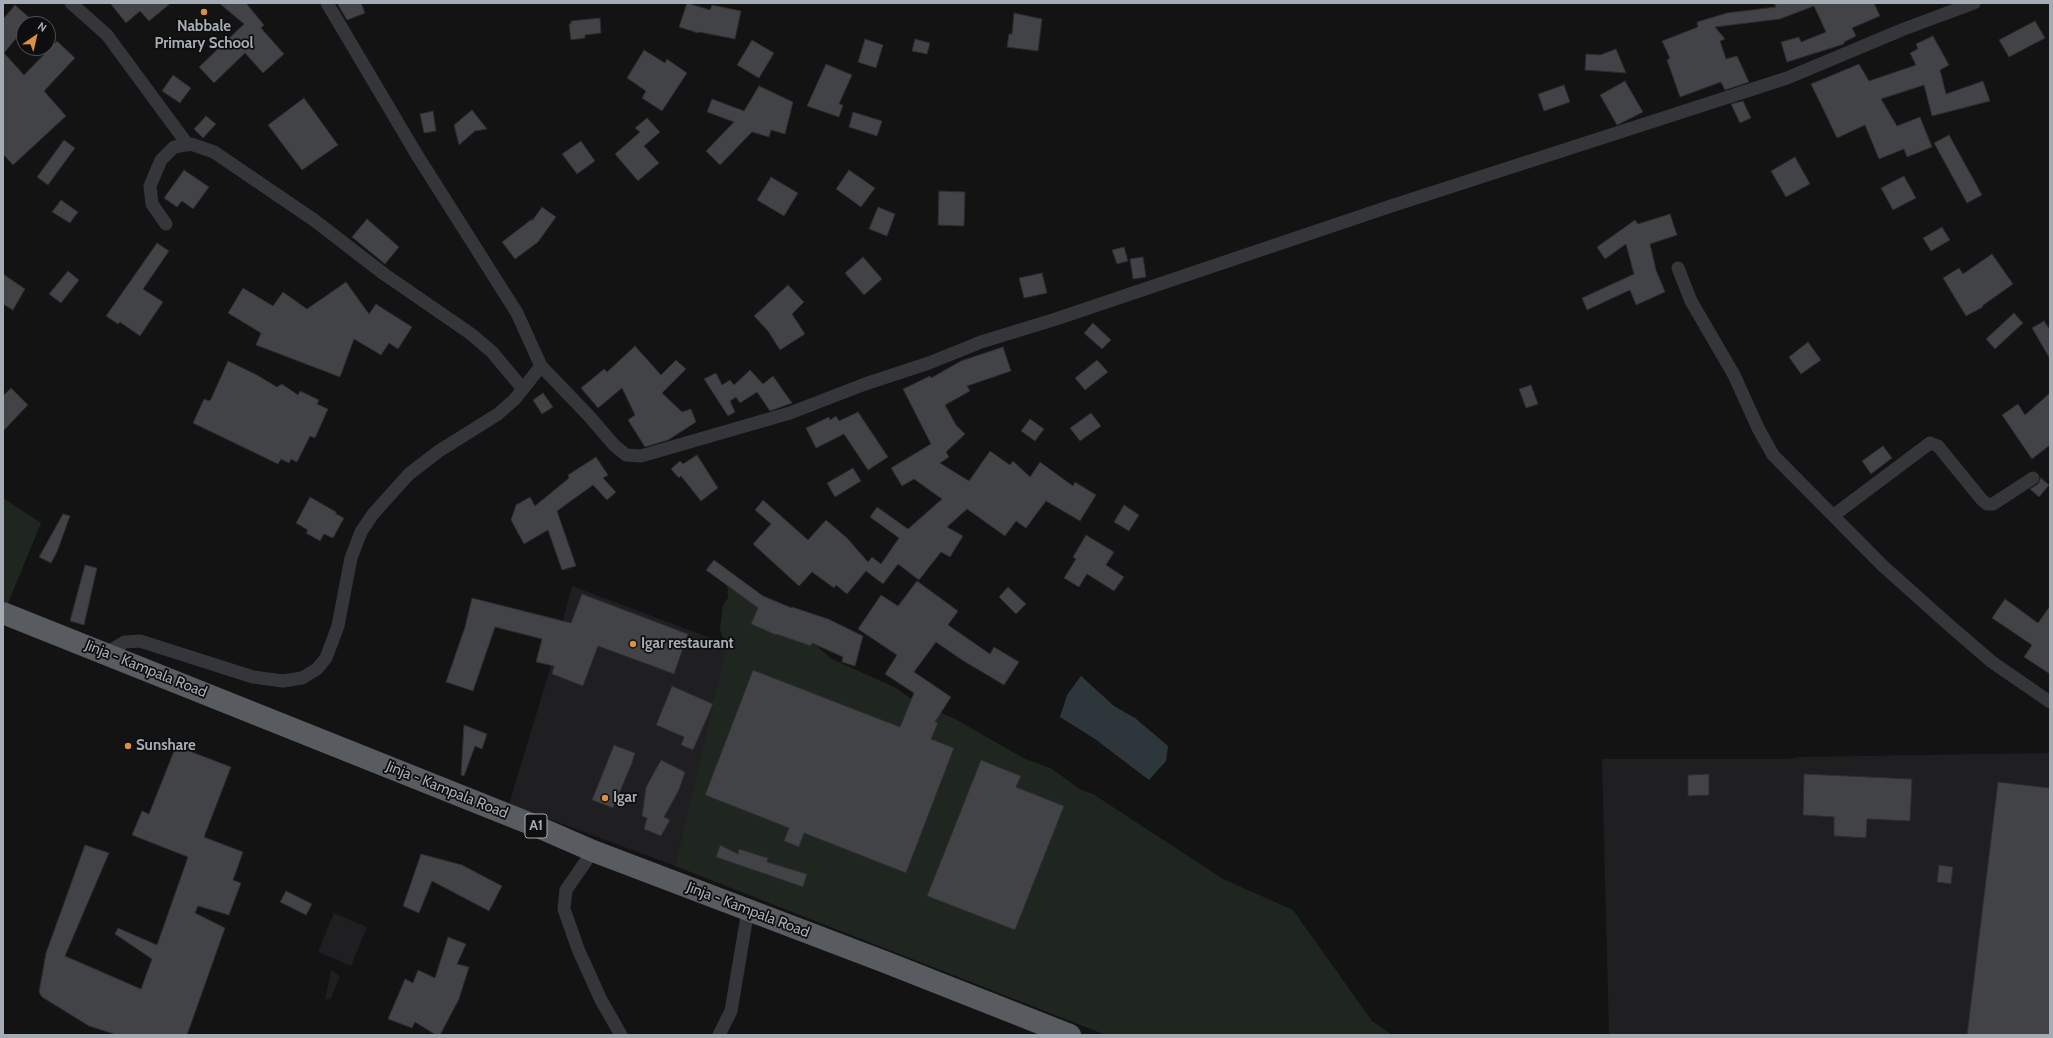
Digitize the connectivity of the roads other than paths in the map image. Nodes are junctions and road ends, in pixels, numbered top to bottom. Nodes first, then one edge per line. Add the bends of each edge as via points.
1 (71, 3) edge
2 (327, 3) edge
3 (1974, 3) edge
4 (188, 145) junction
5 (166, 224) dead end
6 (1678, 268) dead end
7 (541, 366) junction
8 (523, 388) junction
9 (2033, 478) dead end
10 (1834, 515) junction
11 (3, 613) edge
12 (106, 653) junction
13 (2050, 702) edge
14 (593, 852) junction
15 (748, 910) junction
16 (621, 1035) edge
17 (719, 1035) edge
18 (1070, 1035) edge

1 - 4 street via 107,35
2 - 7 street via 417,155 517,313
3 - 7 street via 1787,78 981,342 790,414 641,456 626,455 614,445
4 - 5 street via 174,147 161,160 150,186 152,204
4 - 8 street via 214,152 314,220 384,274 471,334 492,352
6 - 10 street via 1691,301 1734,375 1773,454
7 - 8 street
8 - 12 street via 498,414 439,451 409,474 373,514 351,558 338,626 326,658 317,669 302,678 283,681 253,677 140,641 125,642
9 - 10 street via 1993,504 1987,504 1938,446 1930,443
10 - 13 street via 1883,566 1986,658
11 - 12 highway, Jinja - Kampala Road / A1
12 - 14 highway, Jinja - Kampala Road / A1 via 530,824
14 - 15 highway, Jinja - Kampala Road / A1
14 - 16 street via 566,890 564,909 578,949 601,1000
15 - 17 street via 731,1011
15 - 18 highway, Jinja - Kampala Road / A1

